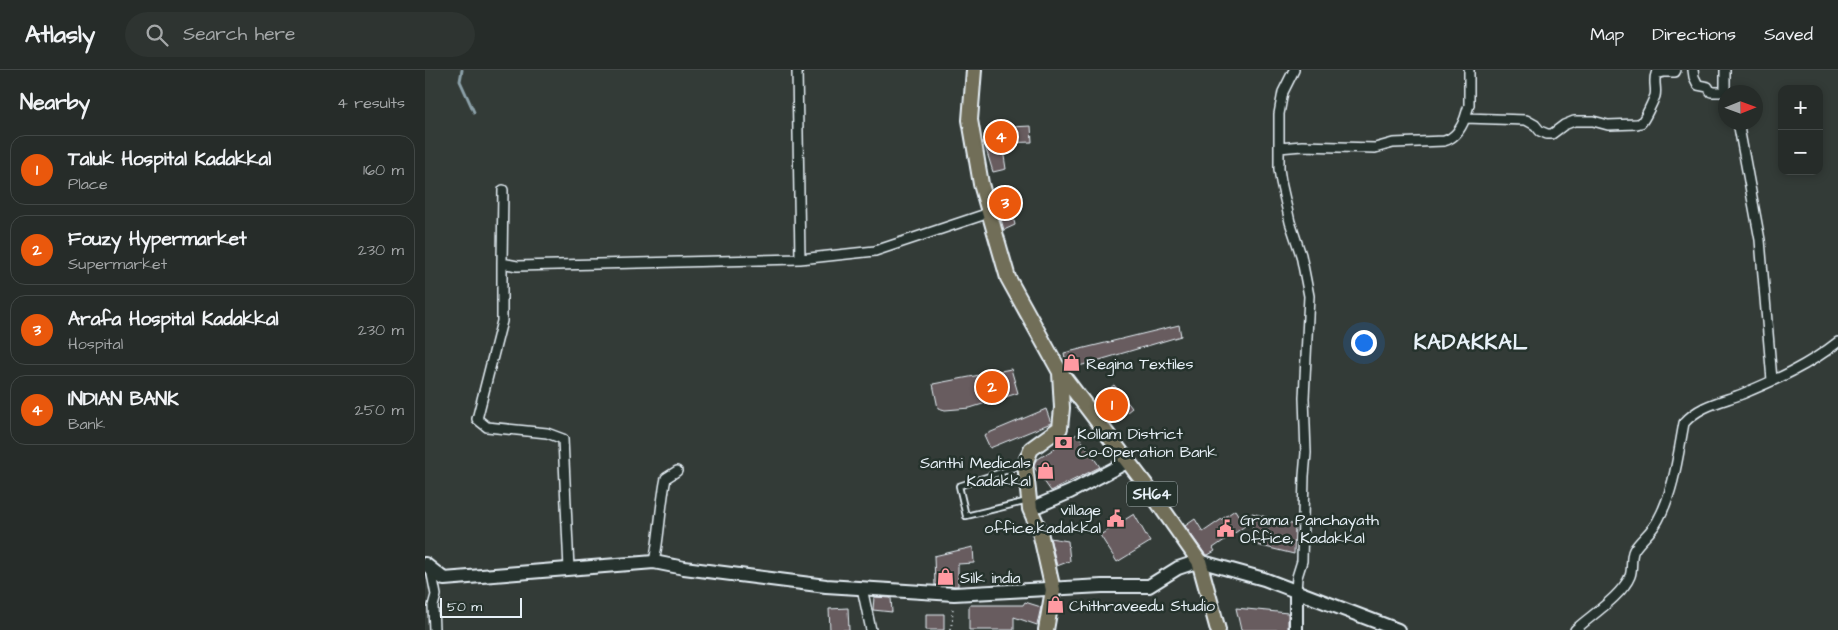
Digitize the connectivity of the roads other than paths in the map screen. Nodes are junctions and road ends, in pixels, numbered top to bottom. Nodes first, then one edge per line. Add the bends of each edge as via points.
1 (797, 70) edge
2 (974, 70) edge
3 (1294, 70) edge
4 (1469, 70) edge
5 (1675, 70) edge
6 (1693, 70) edge
7 (1725, 70) edge
8 (1725, 85) edge
9 (1718, 92) edge
10 (1465, 118) junction
11 (1739, 130) edge
12 (1279, 148) junction
13 (503, 190) dead end
14 (989, 213) junction
15 (800, 259) junction
16 (502, 263) junction
17 (1838, 342) edge
18 (1060, 372) junction
19 (1772, 380) junction
20 (1127, 462) junction
21 (1025, 464) junction
22 (677, 471) dead end
23 (1030, 505) junction
24 (1199, 561) junction
25 (654, 562) junction
26 (428, 567) edge
27 (569, 569) junction
28 (862, 588) junction
29 (1053, 590) junction
30 (1296, 591) junction
31 (434, 630) edge
32 (871, 630) edge
33 (1046, 630) edge
34 (1218, 630) edge
35 (1296, 630) edge
36 (1398, 630) edge
37 (1575, 630) edge

1 - 15 street
2 - 14 main road, SH64 via 970,120
3 - 12 street via 1279,108
4 - 10 street via 1469,105
5 - 10 street via 1656,74 1655,95 1641,123 1608,125 1574,121 1547,134 1526,120
6 - 9 street via 1698,85
7 - 8 street
10 - 12 street via 1452,139 1444,141 1393,143 1375,148
11 - 19 street via 1760,240
12 - 30 street via 1284,196 1309,296 1304,398 1303,561
13 - 16 street
14 - 15 street via 875,251
14 - 18 main road, SH64 via 1008,278
15 - 16 street via 517,266
16 - 27 street via 502,321 477,419 487,427 547,433 563,439
17 - 19 street via 1818,357
18 - 20 main road, SH64
18 - 21 main road via 1060,428 1031,449
19 - 37 street via 1705,406 1688,420 1669,494 1653,530 1633,552 1630,576 1605,606
20 - 23 street via 1070,492
20 - 24 main road, SH64
21 - 23 main road
21 - 23 lane via 959,486 966,516
22 - 25 street via 666,478
23 - 29 main road via 1040,532
24 - 29 street via 1179,568 1149,586
24 - 30 street
24 - 34 main road, SH64
25 - 27 street
25 - 28 street via 693,570
26 - 27 street via 444,579
26 - 31 street via 436,595
28 - 29 street via 954,594
28 - 32 street
29 - 33 main road
30 - 35 street
30 - 36 street

